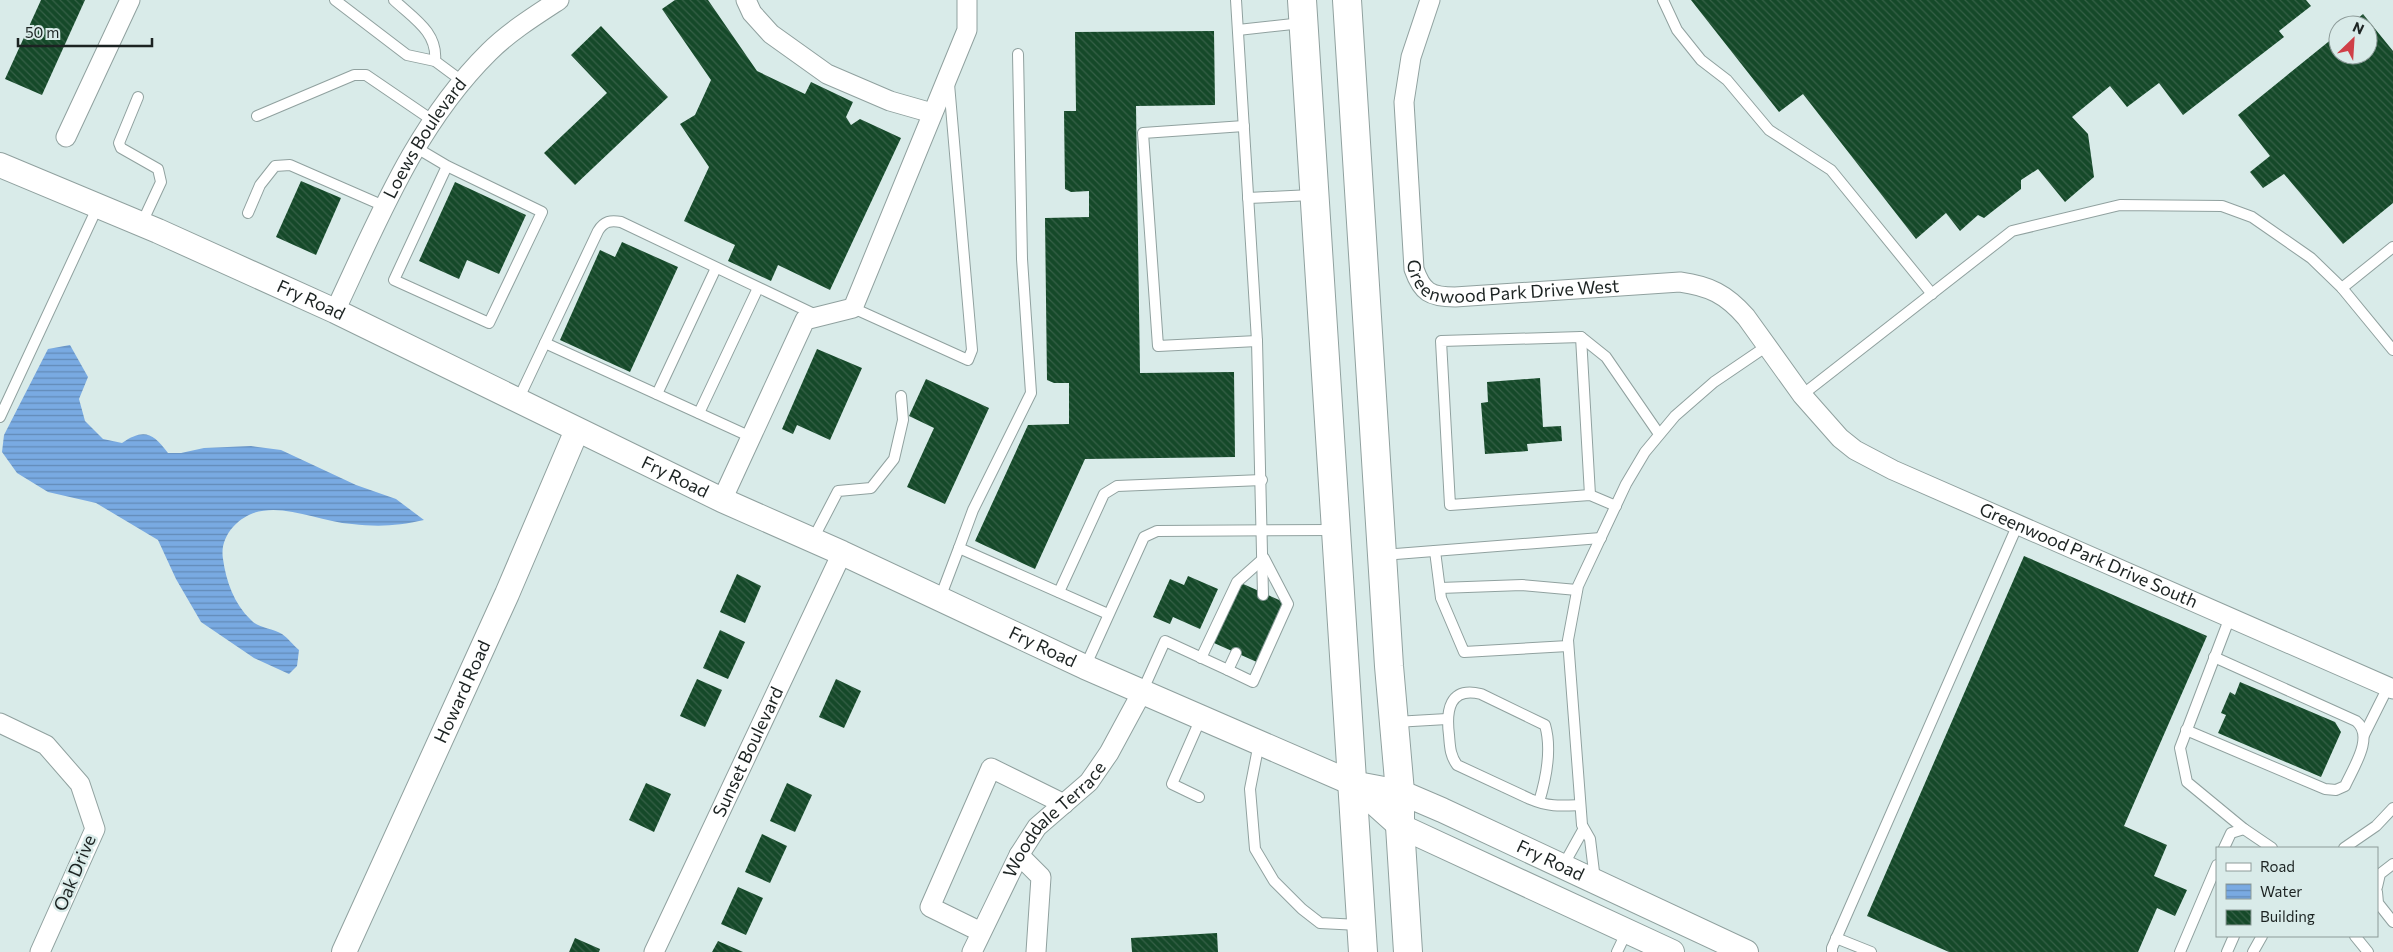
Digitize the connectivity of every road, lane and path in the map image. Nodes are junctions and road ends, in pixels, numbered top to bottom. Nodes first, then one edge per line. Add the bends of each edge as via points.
1 (130, 0) edge
2 (334, 0) edge
3 (394, 0) edge
4 (559, 0) edge
5 (746, 0) edge
6 (967, 0) edge
7 (1236, 0) edge
8 (1346, 0) edge
9 (1430, 0) edge
10 (1663, 0) edge
11 (1303, 12) edge
12 (1238, 30) junction
13 (1018, 54) dead end
14 (436, 61) junction
15 (948, 76) junction
16 (462, 81) junction
17 (138, 96) dead end
18 (932, 113) junction
19 (257, 116) dead end
20 (432, 120) junction
21 (1244, 126) junction
22 (66, 137) dead end
23 (415, 147) junction
24 (0, 165) edge
25 (447, 166) junction
26 (1315, 194) junction
27 (1248, 198) junction
28 (98, 206) junction
29 (384, 206) junction
30 (248, 213) dead end
31 (141, 224) junction
32 (2393, 247) edge
33 (716, 268) junction
34 (758, 288) junction
35 (2342, 288) junction
36 (1932, 294) junction
37 (853, 308) junction
38 (335, 311) junction
39 (819, 317) junction
40 (1581, 337) junction
41 (1258, 340) junction
42 (545, 343) junction
43 (1768, 346) junction
44 (2393, 350) edge
45 (657, 394) junction
46 (1802, 395) junction
47 (901, 396) dead end
48 (518, 401) junction
49 (699, 413) junction
50 (0, 417) edge
51 (577, 430) junction
52 (1659, 434) junction
53 (751, 437) junction
54 (1262, 480) junction
55 (1590, 495) junction
56 (722, 500) junction
57 (1616, 506) junction
58 (2018, 524) junction
59 (1263, 530) junction
60 (1336, 530) junction
61 (1601, 538) junction
62 (812, 540) junction
63 (958, 548) junction
64 (1435, 551) junction
65 (842, 553) junction
66 (1382, 555) junction
67 (1264, 558) junction
68 (1440, 588) junction
69 (1577, 590) junction
70 (1059, 592) junction
71 (1263, 595) dead end
72 (940, 598) junction
73 (1108, 614) junction
74 (2230, 617) junction
75 (1568, 646) junction
76 (1236, 653) dead end
77 (2214, 657) junction
78 (1201, 658) junction
79 (1085, 667) junction
80 (1228, 670) junction
81 (2391, 688) edge
82 (1142, 692) junction
83 (1201, 718) junction
84 (1447, 720) junction
85 (1393, 722) junction
86 (0, 723) edge
87 (2186, 730) junction
88 (2364, 735) junction
89 (1259, 743) junction
90 (1352, 783) junction
91 (1400, 792) junction
92 (1199, 797) dead end
93 (1539, 802) junction
94 (1064, 804) junction
95 (1580, 805) junction
96 (2393, 808) edge
97 (1400, 826) junction
98 (2244, 829) junction
99 (1583, 830) junction
100 (2224, 847) edge
101 (2271, 847) edge
102 (2345, 847) edge
103 (1019, 855) junction
104 (2393, 864) edge
105 (1563, 866) junction
106 (2216, 867) edge
107 (1596, 883) junction
108 (2378, 883) edge
109 (2378, 903) edge
110 (2393, 922) edge
111 (1362, 925) junction
112 (981, 932) junction
113 (2234, 937) edge
114 (2261, 937) edge
115 (2356, 937) edge
116 (1836, 938) junction
117 (1622, 942) edge
118 (1828, 951) edge
119 (40, 952) edge
120 (344, 952) edge
121 (654, 952) edge
122 (972, 952) edge
123 (1036, 952) edge
124 (1363, 952) edge
125 (1408, 952) edge
126 (1672, 952) edge
127 (1746, 952) edge
128 (1871, 952) edge
129 (2180, 952) edge
130 (2227, 952) edge
131 (2253, 952) edge
132 (2368, 952) edge

1 - 22 street
2 - 14 lane via 408,55
3 - 14 lane via 430,35 436,48
4 - 16 street, Loews Boulevard via 490,50
5 - 18 street via 752,13 771,34 827,74 890,101
6 - 15 street via 967,30
7 - 12 lane
8 - 66 main road
9 - 43 street, Greenwood Park Drive West via 1411,57 1404,102 1414,269 1421,287 1447,297 1680,282 1696,284 1733,302
10 - 36 lane via 1677,30 1701,60 1727,80 1769,130 1831,170
11 - 12 lane
11 - 26 main road
12 - 21 lane
13 - 63 lane via 1022,260 1030,393
14 - 16 lane
15 - 18 street
15 - 37 lane via 972,350 968,360
16 - 20 street, Loews Boulevard
17 - 31 lane via 119,143 121,148 158,169 162,182
18 - 37 street
19 - 20 lane via 354,75 366,75
20 - 23 street, Loews Boulevard
21 - 27 lane
21 - 41 lane via 1143,133 1158,346
23 - 25 lane
23 - 29 street, Loews Boulevard
24 - 28 street, Fry Road
25 - 25 lane via 542,212 489,323 394,280
26 - 27 lane
26 - 60 main road
27 - 41 lane
28 - 31 street, Fry Road
28 - 50 lane
29 - 30 lane via 290,164 274,166 260,185
29 - 38 street, Loews Boulevard
31 - 38 street, Fry Road
32 - 35 lane
33 - 34 lane
33 - 42 lane via 621,222 606,222 598,231
33 - 45 lane
34 - 39 lane
34 - 49 lane
35 - 36 lane via 2311,258 2252,217 2222,206 2120,205 2012,231
35 - 44 lane
36 - 46 lane
37 - 39 street
38 - 48 street, Fry Road
39 - 53 street via 805,320
40 - 52 lane via 1606,357
40 - 55 lane
40 - 55 lane via 1440,341 1450,505
41 - 54 lane
42 - 45 lane
42 - 48 lane
43 - 46 street, Greenwood Park Drive West
43 - 52 lane via 1714,382
45 - 49 lane
46 - 58 street, Greenwood Park Drive South via 1824,422 1855,450 1893,470
47 - 62 lane via 903,420 894,459 872,488 838,491
48 - 51 street, Fry Road
49 - 53 lane
51 - 56 street, Fry Road
51 - 120 street, Howard Road via 507,594
52 - 57 lane via 1645,452
53 - 56 street
54 - 59 lane
54 - 70 lane via 1117,486 1104,494
55 - 57 lane
56 - 62 street, Fry Road
57 - 61 lane
58 - 74 street, Greenwood Park Drive South
58 - 116 lane
59 - 60 lane
59 - 67 lane
59 - 73 lane via 1157,531 1144,537
60 - 90 main road
61 - 64 lane
61 - 69 lane
62 - 65 street, Fry Road
63 - 70 lane
63 - 72 lane
64 - 66 lane
64 - 68 lane
65 - 72 street, Fry Road
65 - 121 street, Sunset Boulevard
66 - 85 main road
67 - 71 lane
67 - 78 lane via 1237,582
67 - 80 lane via 1288,604 1253,682
68 - 69 lane via 1522,584
68 - 75 lane via 1441,598 1464,652
69 - 75 lane
70 - 73 lane
72 - 79 street, Fry Road
73 - 79 lane
74 - 77 lane
74 - 81 street, Greenwood Park Drive South
75 - 95 lane
76 - 80 lane
77 - 87 lane
77 - 88 lane via 2356,721 2363,726
78 - 80 lane
78 - 82 lane via 1165,641
79 - 82 street, Fry Road
81 - 88 lane
82 - 83 street, Fry Road
82 - 94 street, Wooddale Terrace via 1090,782
83 - 89 street, Fry Road
83 - 92 lane via 1172,784
84 - 85 lane
84 - 93 lane via 1451,757 1457,765
84 - 93 lane via 1454,698 1471,691 1544,725 1547,732 1546,778
85 - 91 main road
86 - 119 street, Oak Drive via 46,745 80,784 95,829
87 - 88 lane via 2325,789 2336,790 2345,786
87 - 98 lane via 2180,748 2187,782
89 - 90 street, Fry Road
89 - 111 lane via 1250,790 1255,849 1274,881 1320,923
90 - 91 street, Fry Road
90 - 97 street, Fry Road
90 - 111 main road
91 - 97 main road
91 - 105 street, Fry Road
93 - 95 lane via 1549,806
94 - 103 street, Wooddale Terrace via 1037,827
94 - 112 street via 991,768 930,907
95 - 99 lane
96 - 102 lane via 2376,826
97 - 117 street, Fry Road
97 - 125 main road
98 - 100 lane via 2230,833
98 - 101 lane
99 - 105 lane
99 - 107 lane via 1590,839
103 - 112 street, Wooddale Terrace
103 - 123 street via 1041,877
104 - 108 lane via 2380,874
105 - 107 street, Fry Road
106 - 129 lane
107 - 127 street, Fry Road
109 - 110 lane
111 - 124 main road
112 - 122 street, Wooddale Terrace
113 - 130 lane
114 - 131 lane
115 - 132 lane
116 - 118 lane
116 - 128 lane
117 - 126 street, Fry Road

